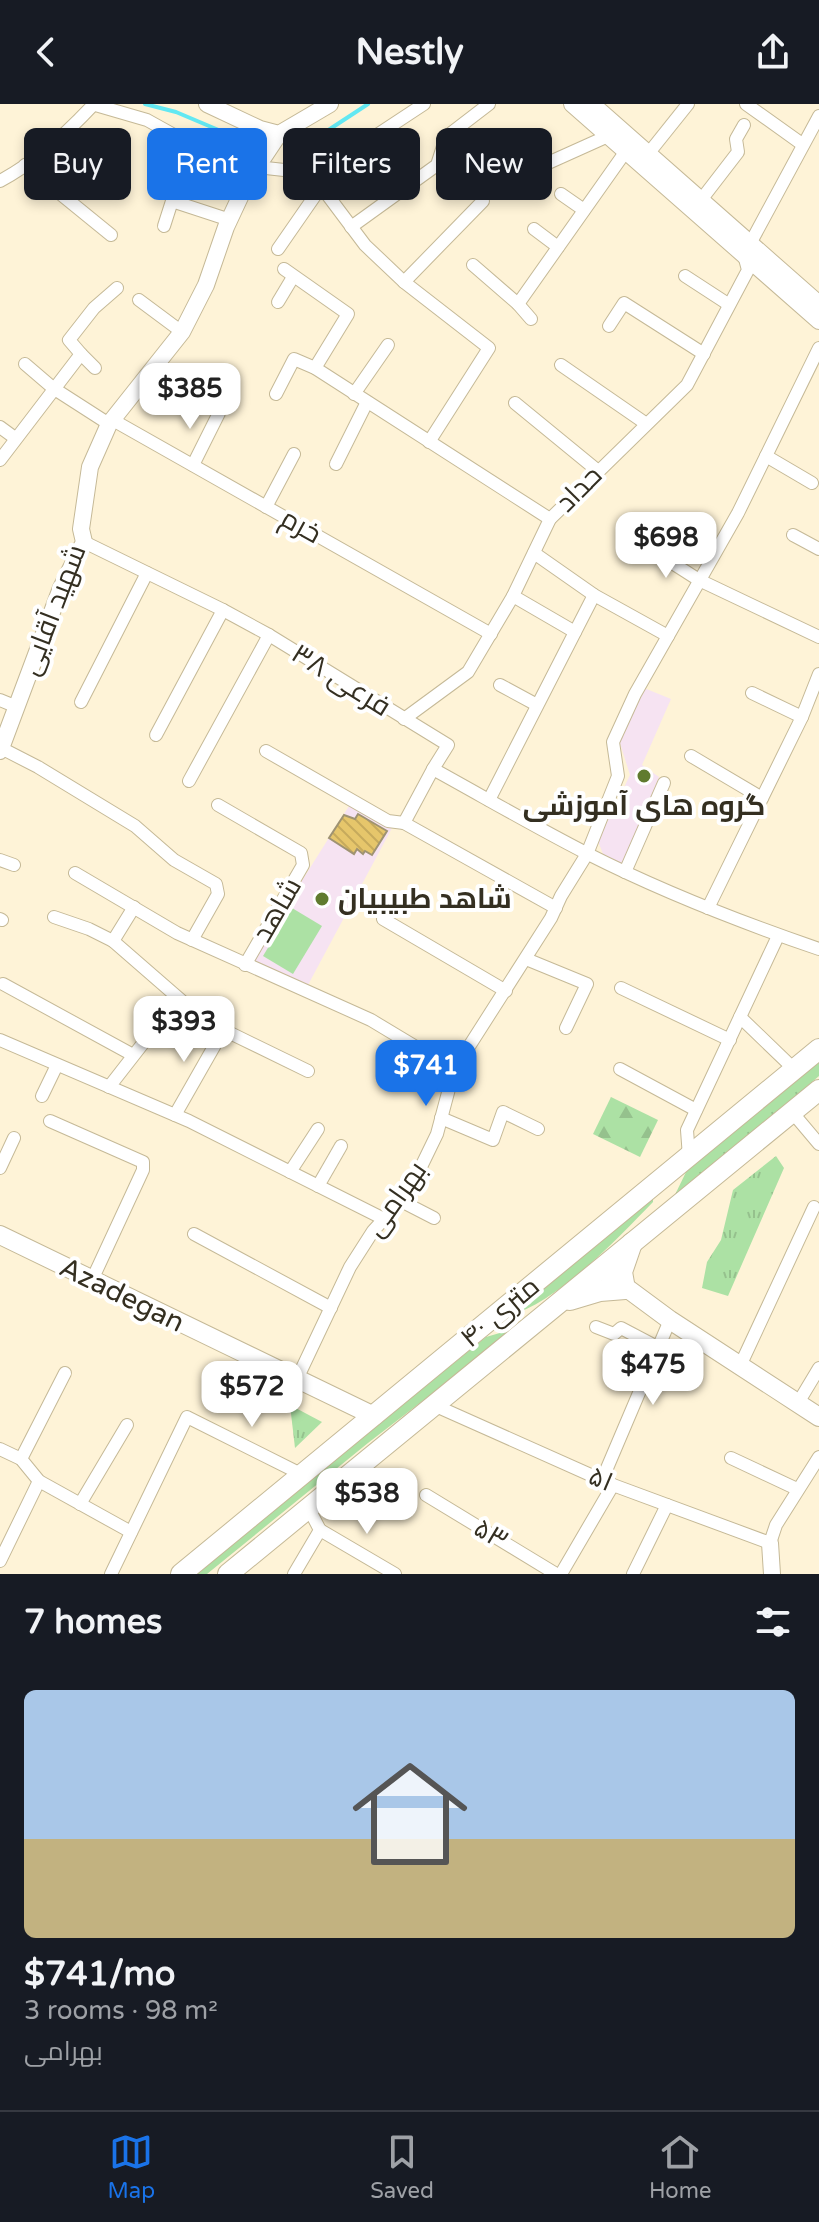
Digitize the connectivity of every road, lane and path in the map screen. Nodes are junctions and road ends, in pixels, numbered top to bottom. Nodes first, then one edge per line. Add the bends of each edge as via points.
1 (93, 104) edge
2 (207, 104) edge
3 (330, 104) edge
4 (424, 104) edge
5 (489, 104) edge
6 (572, 104) edge
7 (592, 104) edge
8 (688, 104) edge
9 (746, 104) edge
10 (819, 116) edge
11 (744, 125) dead end
12 (72, 128) edge
13 (161, 128) edge
14 (388, 128) edge
15 (279, 134) junction
16 (608, 136) junction
17 (802, 144) junction
18 (626, 151) junction
19 (267, 152) edge
20 (648, 154) junction
21 (552, 161) edge
22 (24, 166) edge
23 (0, 181) edge
24 (561, 194) dead end
25 (68, 200) edge
26 (239, 200) edge
27 (312, 200) edge
28 (331, 200) edge
29 (701, 200) junction
30 (483, 201) dead end
31 (584, 210) junction
32 (230, 220) junction
33 (164, 226) dead end
34 (351, 227) junction
35 (534, 229) dead end
36 (111, 235) dead end
37 (558, 247) junction
38 (748, 248) junction
39 (278, 249) dead end
40 (473, 265) dead end
41 (685, 276) dead end
42 (404, 282) junction
43 (117, 288) dead end
44 (817, 298) edge
45 (139, 300) dead end
46 (278, 302) dead end
47 (518, 304) junction
48 (728, 304) junction
49 (531, 319) dead end
50 (819, 321) edge
51 (609, 326) dead end
52 (182, 332) junction
53 (388, 345) dead end
54 (819, 348) edge
55 (81, 354) junction
56 (704, 354) junction
57 (25, 364) dead end
58 (561, 365) dead end
59 (95, 368) dead end
60 (315, 368) junction
61 (53, 388) junction
62 (276, 394) dead end
63 (354, 394) junction
64 (367, 402) junction
65 (515, 403) dead end
66 (219, 413) dead end
67 (110, 422) junction
68 (645, 423) junction
69 (0, 427) edge
70 (15, 438) junction
71 (429, 442) junction
72 (294, 454) dead end
73 (766, 456) junction
74 (0, 460) edge
75 (336, 464) dead end
76 (193, 465) junction
77 (598, 471) junction
78 (812, 483) dead end
79 (266, 507) junction
80 (550, 519) junction
81 (793, 535) dead end
82 (84, 542) junction
83 (819, 549) edge
84 (652, 550) dead end
85 (534, 553) junction
86 (147, 573) junction
87 (699, 580) junction
88 (594, 595) junction
89 (513, 596) junction
90 (223, 610) junction
91 (575, 632) junction
92 (491, 634) junction
93 (269, 635) junction
94 (668, 636) junction
95 (819, 637) edge
96 (818, 682) edge
97 (500, 685) dead end
98 (752, 693) dead end
99 (0, 700) edge
100 (81, 702) dead end
101 (537, 705) junction
102 (17, 707) junction
103 (802, 717) junction
104 (404, 719) junction
105 (156, 735) dead end
106 (1, 749) edge
107 (266, 751) dead end
108 (691, 756) dead end
109 (433, 769) junction
110 (189, 781) dead end
111 (664, 783) dead end
112 (762, 798) junction
113 (489, 800) junction
114 (218, 805) dead end
115 (404, 823) junction
116 (587, 854) junction
117 (0, 860) edge
118 (14, 865) dead end
119 (625, 872) junction
120 (75, 873) dead end
121 (134, 907) junction
122 (556, 908) junction
123 (708, 908) junction
124 (54, 917) dead end
125 (383, 919) dead end
126 (778, 936) junction
127 (192, 940) junction
128 (113, 941) junction
129 (818, 946) edge
130 (526, 959) junction
131 (245, 965) junction
132 (3, 984) dead end
133 (621, 988) dead end
134 (506, 991) junction
135 (740, 1017) junction
136 (155, 1028) dead end
137 (566, 1028) dead end
138 (224, 1029) junction
139 (0, 1040) edge
140 (730, 1040) junction
141 (819, 1049) edge
142 (133, 1055) junction
143 (57, 1065) junction
144 (620, 1069) dead end
145 (794, 1069) junction
146 (454, 1070) junction
147 (308, 1071) dead end
148 (109, 1087) junction
149 (819, 1090) edge
150 (42, 1096) dead end
151 (696, 1110) junction
152 (792, 1112) junction
153 (175, 1115) junction
154 (441, 1118) junction
155 (50, 1121) dead end
156 (318, 1129) dead end
157 (538, 1129) dead end
158 (14, 1138) dead end
159 (819, 1144) edge
160 (341, 1146) dead end
161 (689, 1157) junction
162 (0, 1168) edge
163 (290, 1172) junction
164 (318, 1186) junction
165 (399, 1200) junction
166 (814, 1207) dead end
167 (434, 1218) dead end
168 (384, 1219) junction
169 (194, 1234) dead end
170 (0, 1235) edge
171 (632, 1243) junction
172 (601, 1269) junction
173 (92, 1280) junction
174 (625, 1289) junction
175 (559, 1303) junction
176 (331, 1308) junction
177 (670, 1320) junction
178 (596, 1327) dead end
179 (478, 1331) junction
180 (659, 1348) junction
181 (740, 1366) junction
182 (819, 1368) edge
183 (65, 1373) dead end
184 (297, 1379) junction
185 (798, 1403) junction
186 (436, 1406) junction
187 (374, 1416) junction
188 (819, 1417) edge
189 (127, 1425) dead end
190 (0, 1449) edge
191 (819, 1457) edge
192 (731, 1458) dead end
193 (21, 1459) junction
194 (301, 1474) junction
195 (39, 1481) junction
196 (608, 1482) junction
197 (797, 1489) junction
198 (426, 1495) dead end
199 (80, 1504) junction
200 (667, 1505) junction
201 (309, 1509) junction
202 (320, 1530) junction
203 (131, 1532) junction
204 (770, 1543) junction
205 (0, 1561) edge
206 (296, 1571) edge
207 (111, 1574) edge
208 (181, 1574) edge
209 (228, 1574) edge
210 (310, 1574) edge
211 (395, 1574) edge
212 (559, 1574) edge
213 (633, 1574) edge
214 (772, 1574) edge

1 - 12 street
1 - 13 street
2 - 15 street
3 - 15 street
4 - 14 street
5 - 34 street via 446,137 437,165
6 - 16 street
7 - 20 street
8 - 20 street
9 - 17 street
10 - 17 street, حداد
11 - 29 street via 736,139 738,152
15 - 19 street, شهید آقایی
16 - 18 street
16 - 21 street
17 - 38 street, حداد
18 - 31 street
18 - 38 street
20 - 29 street
22 - 23 street
24 - 31 street
25 - 36 street
26 - 32 street, شهید آقایی
27 - 39 street
28 - 34 street
29 - 38 street
30 - 42 street
31 - 37 street
32 - 33 street via 172,201
32 - 52 street, شهید آقایی
34 - 42 street
35 - 37 street
37 - 47 street
38 - 44 street
38 - 48 street, حداد via 748,270
38 - 50 street
40 - 47 street
41 - 48 street
42 - 71 street via 489,348
43 - 55 street via 69,340
45 - 52 street
46 - 60 street via 288,273 348,314
47 - 49 street
48 - 56 street, حداد
51 - 56 street via 624,303
52 - 67 street, شهید آقایی
53 - 63 street
54 - 73 street, بهرامی
55 - 59 street
55 - 61 street
56 - 68 street, حداد via 687,385
57 - 61 street, خرم
58 - 68 street
60 - 62 street via 294,359
60 - 63 street
61 - 67 street, خرم
61 - 70 street
63 - 64 street
64 - 71 street
64 - 75 street
65 - 77 street
66 - 76 street
67 - 76 street, خرم
67 - 82 street, شهید آقایی via 90,467 81,529
68 - 77 street, حداد
69 - 70 street
70 - 74 street
71 - 80 street
72 - 79 street
73 - 78 street
73 - 87 street, بهرامی
76 - 79 street, خرم
77 - 80 street, حداد
79 - 92 street, خرم
80 - 85 street, حداد
81 - 83 street
82 - 86 street, فرعی ۳۸
82 - 102 street, شهید آقایی via 61,588
84 - 87 street
85 - 88 street
85 - 89 street, حداد
86 - 90 street, فرعی ۳۸
86 - 100 street
87 - 94 street, بهرامی
87 - 95 street
88 - 91 street
88 - 94 street
89 - 91 street
89 - 92 street, حداد
90 - 93 street, فرعی ۳۸
90 - 105 street
91 - 101 street
92 - 104 street, حداد via 468,672
93 - 104 street, فرعی ۳۸
93 - 110 street
94 - 116 street, بهرامی via 613,742 618,776
96 - 103 street
97 - 101 street
98 - 103 street
99 - 102 street
101 - 113 street
102 - 106 street, شهید آقایی
103 - 112 street
104 - 109 street, فرعی ۳۸ via 448,745
106 - 127 street via 135,826 174,860 216,884 218,894
107 - 115 street via 388,821
108 - 112 street
109 - 113 street
109 - 115 street
111 - 119 street
112 - 123 street
113 - 116 street
114 - 131 street, شاهد via 301,853 303,865
115 - 122 street
116 - 119 street
116 - 122 street, بهرامی
117 - 118 street
119 - 123 street
120 - 121 street
121 - 127 street
121 - 128 street
122 - 130 street, بهرامی
123 - 126 street
124 - 128 street
125 - 134 street
126 - 129 street
126 - 135 street
127 - 131 street
128 - 138 street via 190,1008
130 - 134 street, بهرامی
130 - 137 street via 587,984
131 - 146 street via 371,1020
132 - 142 street
133 - 140 street
134 - 146 street, بهرامی
135 - 140 street
135 - 145 street
136 - 142 street
138 - 147 street
138 - 153 street
139 - 143 street
140 - 151 street
141 - 145 main road, ۴۰ متری
142 - 148 street
143 - 148 street
143 - 150 street
144 - 151 street
145 - 161 main road, ۴۰ متری
146 - 154 street, بهرامی
148 - 153 street
149 - 152 main road
151 - 161 street via 687,1130
152 - 159 street
152 - 171 main road
153 - 163 street
154 - 157 street via 493,1140 503,1112
154 - 165 street, بهرامی via 420,1169
155 - 173 street via 143,1162
156 - 163 street
158 - 162 street
160 - 164 street
161 - 172 main road via 659,1205 607,1253
161 - 179 main road, ۴۰ متری
163 - 164 street
164 - 168 street
165 - 167 street
165 - 168 street, بهرامی
166 - 181 street
168 - 176 street, بهرامی via 350,1267
169 - 176 street
170 - 173 main road, Azadegan
171 - 172 main road
171 - 174 main road via 622,1272
172 - 174 main road
172 - 175 main road, ۴۰ متری
172 - 179 main road via 588,1269 518,1320
173 - 184 main road, Azadegan
174 - 175 main road
174 - 177 main road
175 - 186 main road, ۴۰ متری
176 - 184 street, بهرامی
177 - 180 street
177 - 181 main road
178 - 180 street via 614,1334 621,1328
179 - 187 main road, ۴۰ متری
180 - 196 street
181 - 185 main road
182 - 185 street
183 - 193 street
184 - 187 main road, Azadegan
185 - 188 main road
186 - 196 street, ۵۱
186 - 201 main road, ۴۰ متری
187 - 194 main road, ۴۰ متری
189 - 199 street
190 - 193 street
191 - 197 street
192 - 197 street
193 - 195 street
194 - 203 street via 187,1417
194 - 208 main road, ۴۰ متری
195 - 199 street
195 - 205 street
196 - 200 street, ۵۱
196 - 212 street
197 - 204 street
198 - 212 street, ۵۳
199 - 203 street
200 - 204 street, ۵۱
200 - 213 street
201 - 202 street
201 - 209 main road, ۴۰ متری
202 - 206 street
202 - 211 street
203 - 207 street
204 - 214 street
206 - 210 street

